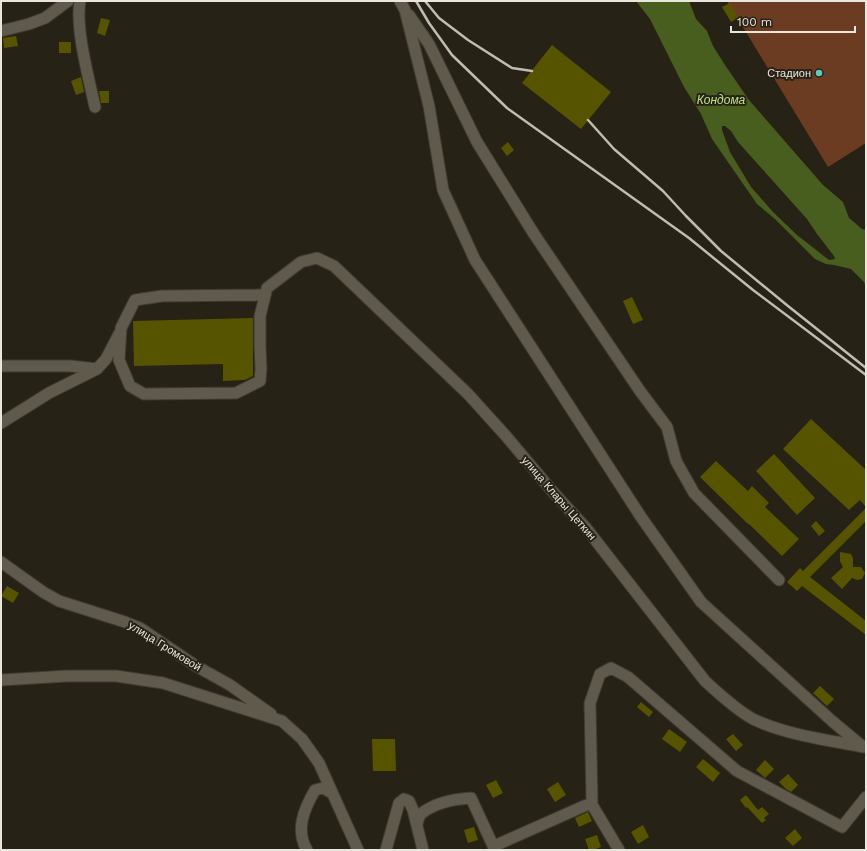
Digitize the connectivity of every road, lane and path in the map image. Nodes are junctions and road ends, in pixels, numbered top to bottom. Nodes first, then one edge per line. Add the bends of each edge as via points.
1 (68, 1) edge
2 (80, 1) edge
3 (402, 5) edge
4 (1, 31) edge
5 (95, 107) dead end
6 (265, 295) junction
7 (122, 328) junction
8 (1, 366) edge
9 (97, 369) junction
10 (1, 423) edge
11 (1, 562) edge
12 (779, 580) dead end
13 (1, 680) edge
14 (282, 721) junction
15 (865, 748) edge
16 (332, 793) junction
17 (866, 797) edge
18 (591, 803) junction
19 (417, 824) junction
20 (494, 848) edge
21 (307, 850) edge
22 (358, 850) edge
23 (386, 850) edge
24 (423, 850) edge
25 (619, 850) edge

1 - 4 street via 45,18
2 - 5 street via 79,21
3 - 12 street via 429,44 478,142 526,221 667,427 676,461 694,493
3 - 15 street via 429,106 443,190 475,260 641,517 701,602
6 - 7 street, улица Клары Цеткин via 162,296 135,300
6 - 7 street, улица Клары Цеткин via 260,316 260,381 236,393 144,394 130,386 119,360
6 - 15 street, улица Клары Цеткин via 267,288 302,262 317,258 334,266 468,394 496,425 586,528 705,681 722,697 753,719 789,732
7 - 9 street via 106,359
8 - 9 street via 71,366
9 - 10 street via 49,393
11 - 14 street, улица Громовой via 59,601 140,628
13 - 14 street via 116,676 163,683
14 - 16 street, улица Громовой via 302,739 319,763
16 - 21 street via 323,788 315,790 311,798 301,827
16 - 22 street, улица Громовой
17 - 18 street via 842,827 736,771 628,677 611,668 600,674 590,703
18 - 20 street
18 - 25 street
19 - 20 street via 421,814 435,806 460,798 471,798
19 - 23 street via 409,801 404,799 399,803
19 - 24 street

